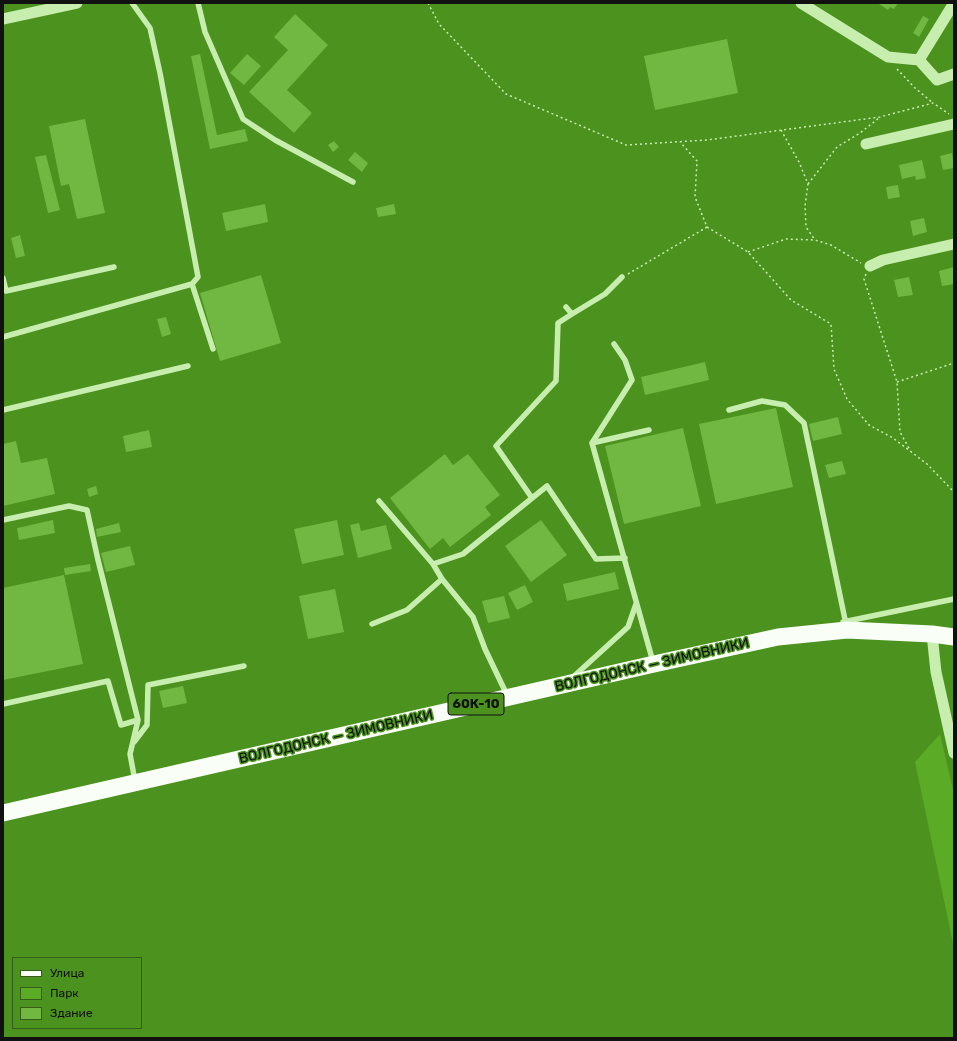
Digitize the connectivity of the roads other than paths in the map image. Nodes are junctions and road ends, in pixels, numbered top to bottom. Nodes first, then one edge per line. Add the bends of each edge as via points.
1 (77, 3) edge
2 (132, 3) edge
3 (198, 3) edge
4 (801, 3) edge
5 (954, 3) edge
6 (3, 19) edge
7 (919, 60) junction
8 (954, 74) edge
9 (953, 120) edge
10 (866, 144) dead end
11 (353, 182) dead end
12 (954, 244) edge
13 (870, 266) road end
14 (114, 267) dead end
15 (622, 277) road end
16 (3, 278) edge
17 (192, 284) junction
18 (566, 306) dead end
19 (572, 314) junction
20 (3, 337) edge
21 (614, 344) dead end
22 (213, 349) dead end
23 (188, 366) dead end
24 (3, 410) edge
25 (730, 410) dead end
26 (649, 430) dead end
27 (592, 443) junction
28 (532, 498) junction
29 (379, 501) dead end
30 (3, 520) edge
31 (625, 558) junction
32 (433, 564) junction
33 (442, 579) junction
34 (954, 599) edge
35 (636, 604) junction
36 (372, 624) dead end
37 (830, 625) dead end
38 (843, 625) junction
39 (932, 634) junction
40 (778, 637) junction
41 (954, 637) edge
42 (654, 664) junction
43 (244, 666) dead end
44 (564, 685) junction
45 (509, 697) junction
46 (3, 704) edge
47 (138, 720) junction
48 (133, 743) junction
49 (954, 753) edge
50 (135, 783) junction
51 (3, 813) edge

1 - 6 street
2 - 17 lane via 150,28 160,73 198,277
3 - 11 lane via 205,32 243,119 275,140
4 - 7 street via 888,57
5 - 7 street
7 - 8 street via 937,80
9 - 10 street
12 - 13 street via 882,260
14 - 16 lane via 6,291
15 - 19 lane via 605,294
17 - 20 lane
17 - 22 lane
18 - 19 lane
19 - 28 lane via 558,324 556,381 496,446
21 - 27 lane via 625,360 632,380
23 - 24 lane
25 - 38 lane via 762,401 785,405 804,423 829,536
26 - 27 lane
27 - 31 lane
28 - 31 lane via 546,486 596,558
28 - 32 lane via 463,554
29 - 32 lane
30 - 47 lane via 69,506 88,510
31 - 35 lane
32 - 33 lane
33 - 36 lane via 407,610
33 - 45 lane via 472,617 485,650
34 - 38 lane
35 - 42 lane
35 - 44 lane via 628,627
37 - 40 lane
38 - 39 main road, ВОЛГОДОНСК — ЗИМОВНИКИ / 60К-10 via 900,634
38 - 40 main road, ВОЛГОДОНСК — ЗИМОВНИКИ / 60К-10
39 - 41 main road, ВОЛГОДОНСК — ЗИМОВНИКИ / 60К-10
39 - 49 street via 936,672
40 - 42 main road, ВОЛГОДОНСК — ЗИМОВНИКИ / 60К-10
42 - 44 main road, ВОЛГОДОНСК — ЗИМОВНИКИ / 60К-10
43 - 48 lane via 148,685 147,725
44 - 45 main road, ВОЛГОДОНСК — ЗИМОВНИКИ / 60К-10
45 - 50 main road, ВОЛГОДОНСК — ЗИМОВНИКИ / 60К-10
46 - 47 lane via 108,681 121,725
47 - 48 lane
48 - 50 lane via 130,754
50 - 51 main road, ВОЛГОДОНСК — ЗИМОВНИКИ / 60К-10

